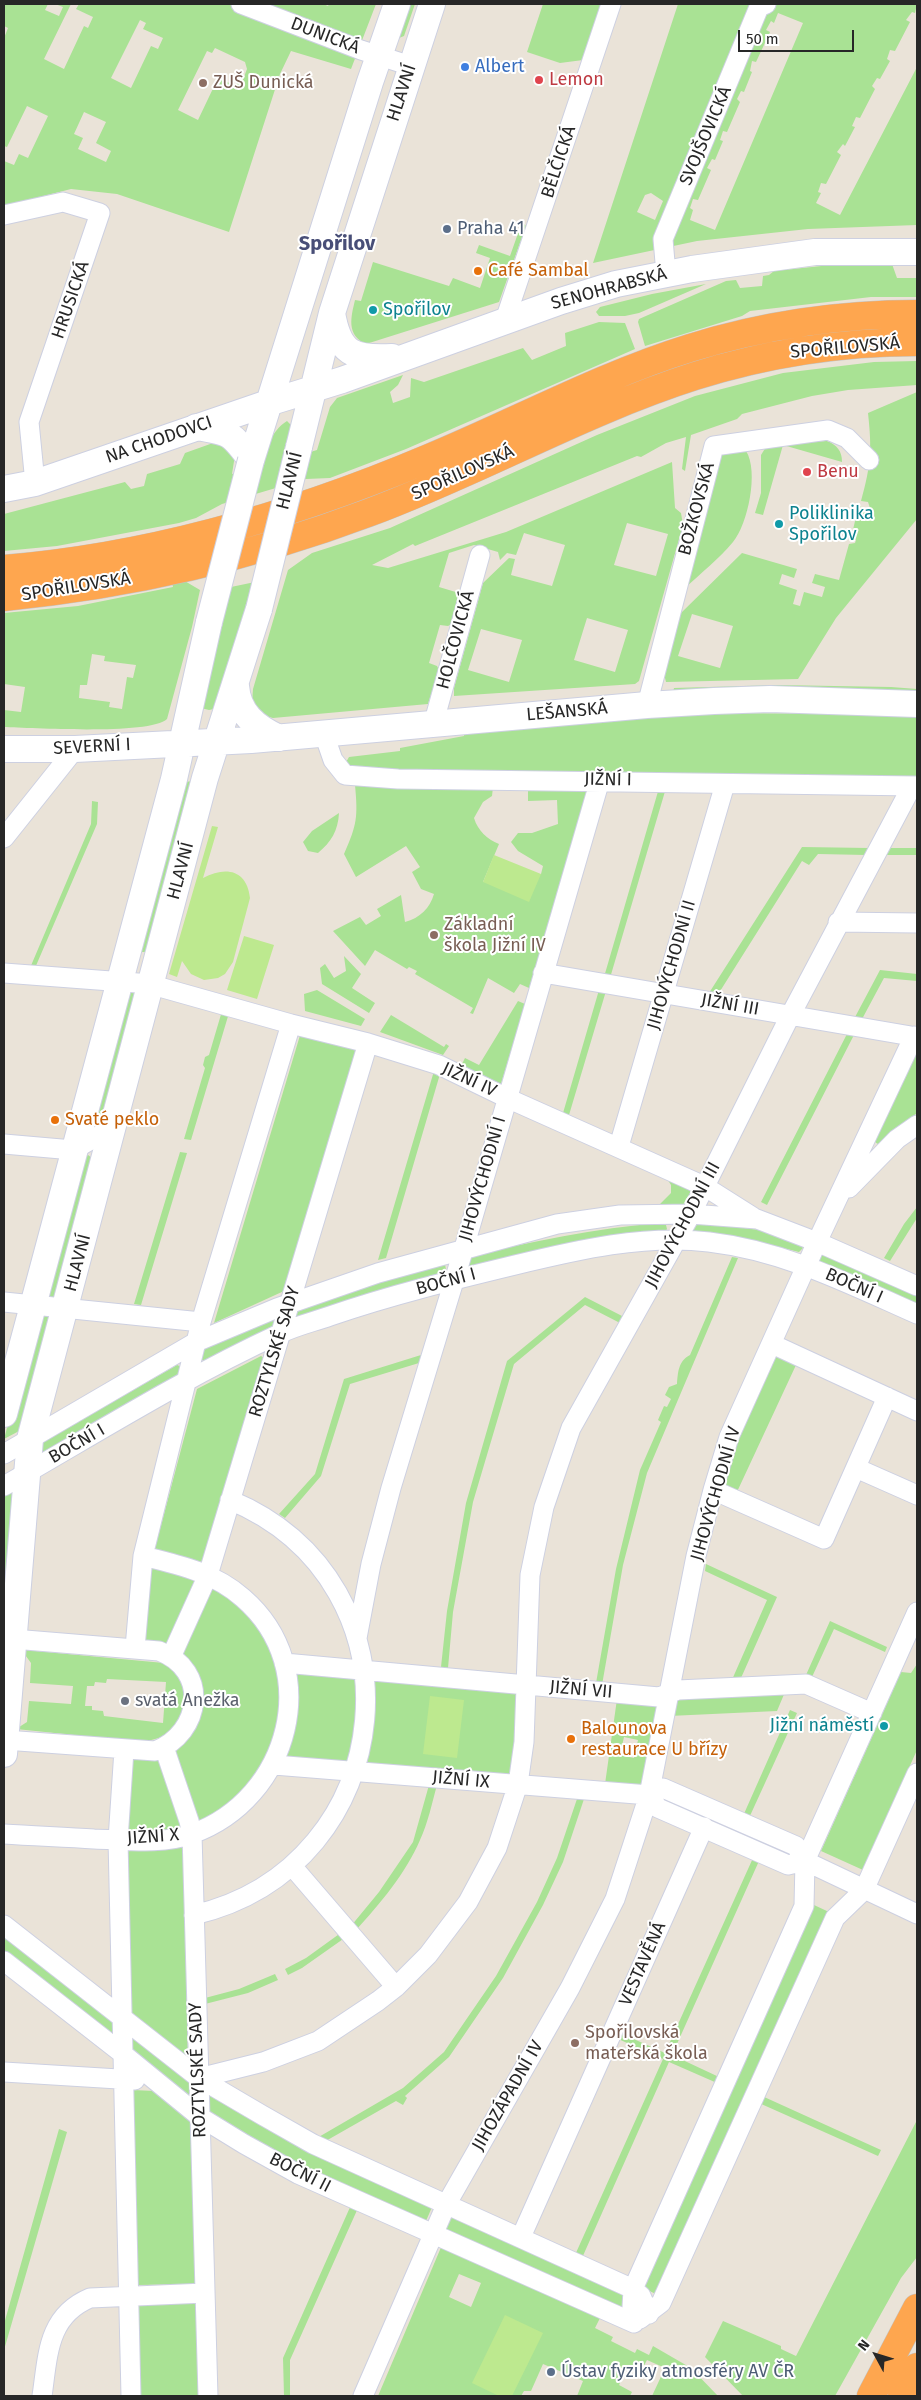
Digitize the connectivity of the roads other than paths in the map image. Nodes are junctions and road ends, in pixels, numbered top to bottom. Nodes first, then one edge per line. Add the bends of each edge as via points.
1 (241, 4) edge
2 (397, 4) edge
3 (432, 4) edge
4 (611, 4) edge
5 (766, 4) edge
6 (380, 57) junction
7 (411, 66) junction
8 (4, 215) edge
9 (917, 252) edge
10 (666, 274) junction
11 (332, 312) junction
12 (917, 314) edge
13 (505, 320) junction
14 (917, 342) edge
15 (403, 357) junction
16 (313, 387) junction
17 (270, 402) junction
18 (195, 427) junction
19 (250, 460) junction
20 (869, 460) dead end
21 (35, 483) junction
22 (4, 490) edge
23 (480, 555) dead end
24 (4, 569) edge
25 (4, 598) edge
26 (236, 686) junction
27 (917, 704) edge
28 (647, 705) junction
29 (433, 725) junction
30 (324, 734) junction
31 (279, 738) junction
32 (218, 742) junction
33 (181, 744) junction
34 (4, 749) edge
35 (75, 750) junction
36 (600, 780) junction
37 (725, 784) junction
38 (914, 786) edge
39 (4, 838) edge
40 (838, 922) junction
41 (917, 923) edge
42 (4, 973) edge
43 (543, 973) junction
44 (118, 983) junction
45 (157, 986) junction
46 (664, 994) junction
47 (790, 1016) junction
48 (291, 1024) junction
49 (916, 1036) edge
50 (368, 1043) junction
51 (507, 1098) junction
52 (917, 1124) edge
53 (114, 1128) junction
54 (4, 1144) edge
55 (620, 1146) junction
56 (73, 1150) junction
57 (704, 1186) junction
58 (833, 1208) junction
59 (691, 1214) junction
60 (757, 1219) junction
61 (676, 1240) junction
62 (817, 1242) junction
63 (464, 1248) junction
64 (807, 1265) junction
65 (454, 1280) junction
66 (917, 1286) edge
67 (4, 1302) edge
68 (290, 1303) junction
69 (32, 1304) junction
70 (65, 1309) junction
71 (917, 1314) edge
72 (201, 1322) junction
73 (280, 1333) junction
74 (196, 1342) junction
75 (772, 1344) junction
76 (188, 1380) junction
77 (887, 1397) junction
78 (917, 1411) edge
79 (4, 1414) edge
80 (30, 1439) junction
81 (4, 1454) edge
82 (856, 1468) junction
83 (26, 1473) junction
84 (4, 1486) edge
85 (713, 1490) junction
86 (917, 1496) edge
87 (230, 1500) junction
88 (143, 1556) junction
89 (208, 1575) junction
90 (9, 1611) edge
91 (917, 1612) edge
92 (13, 1638) junction
93 (357, 1638) junction
94 (135, 1648) junction
95 (171, 1657) junction
96 (284, 1663) junction
97 (364, 1670) junction
98 (527, 1685) junction
99 (668, 1694) junction
100 (872, 1714) junction
101 (4, 1747) edge
102 (164, 1747) junction
103 (124, 1750) junction
104 (274, 1765) junction
105 (355, 1772) junction
106 (917, 1773) edge
107 (518, 1784) junction
108 (649, 1795) junction
109 (704, 1827) junction
110 (4, 1834) edge
111 (192, 1834) junction
112 (118, 1840) junction
113 (805, 1861) junction
114 (292, 1866) junction
115 (864, 1890) junction
116 (917, 1914) edge
117 (194, 1915) junction
118 (4, 1924) edge
119 (4, 1961) edge
120 (396, 1987) junction
121 (122, 2016) junction
122 (123, 2054) junction
123 (4, 2072) edge
124 (199, 2078) junction
125 (124, 2079) junction
126 (154, 2081) junction
127 (200, 2117) junction
128 (446, 2205) junction
129 (433, 2235) junction
130 (520, 2237) junction
131 (633, 2289) junction
132 (205, 2293) junction
133 (129, 2296) junction
134 (917, 2308) edge
135 (642, 2318) junction
136 (917, 2367) edge
137 (42, 2396) edge
138 (132, 2396) edge
139 (208, 2396) edge
140 (363, 2396) edge
141 (871, 2396) edge
142 (902, 2396) edge

1 - 6 street, DUNICKÁ
2 - 6 street, HLAVNÍ
3 - 7 street, HLAVNÍ
4 - 13 street, BĚLČICKÁ
5 - 10 street, SVOJŠOVICKÁ via 759,7 663,239
6 - 7 street, DUNICKÁ
6 - 17 street, HLAVNÍ
7 - 11 street, HLAVNÍ
8 - 21 street, HRUSICKÁ via 62,202 100,214 29,422
9 - 10 street, SENOHRABSKÁ via 815,252
10 - 13 street, SENOHRABSKÁ via 616,284
11 - 15 street via 337,334 346,349 360,357
11 - 16 street, HLAVNÍ
12 - 24 highway, SPOŘILOVSKÁ via 813,321 722,339 629,371 429,458 304,506 130,551
13 - 15 street, SENOHRABSKÁ
14 - 25 highway, SPOŘILOVSKÁ via 876,342 808,349 726,366 634,398 407,498 323,529 190,566 107,584
15 - 16 street, SENOHRABSKÁ via 342,380
16 - 17 street, NA CHODOVCI
16 - 26 street, HLAVNÍ, bridge via 259,609
17 - 18 street, NA CHODOVCI
17 - 19 street, HLAVNÍ
18 - 19 street via 224,431 238,442
18 - 21 street, NA CHODOVCI
19 - 33 street, HLAVNÍ, bridge
20 - 28 street, BOŽKOVSKÁ via 848,438 828,430 714,446
21 - 22 street, NA CHODOVCI
23 - 29 street, HOLČOVICKÁ
26 - 31 street via 247,717 261,730
26 - 32 street, HLAVNÍ
27 - 28 street, LEŠANSKÁ via 770,699
28 - 29 street, LEŠANSKÁ
29 - 30 street, LEŠANSKÁ
30 - 31 street, LEŠANSKÁ
30 - 36 street, JIŽNÍ I via 333,760 345,774 398,778
31 - 32 street, LEŠANSKÁ
32 - 33 street, SEVERNÍ I
32 - 45 street, HLAVNÍ via 205,778
33 - 35 street, SEVERNÍ I
33 - 44 street, HLAVNÍ
34 - 35 street, SEVERNÍ I
35 - 39 street
36 - 37 street, JIŽNÍ I
36 - 43 street, JIHOVÝCHODNÍ I
37 - 38 street, JIŽNÍ I
37 - 46 street, JIHOVÝCHODNÍ II
38 - 40 street, JIHOVÝCHODNÍ III
40 - 41 street
40 - 47 street, JIHOVÝCHODNÍ III
42 - 44 street, JIŽNÍ IV
43 - 46 street, JIŽNÍ III
43 - 51 street, JIHOVÝCHODNÍ I
44 - 45 street, JIŽNÍ IV
44 - 56 street, HLAVNÍ
45 - 48 street, JIŽNÍ IV
45 - 53 street, HLAVNÍ
46 - 47 street, JIŽNÍ III
46 - 55 street, JIHOVÝCHODNÍ II
47 - 49 street, JIŽNÍ III
47 - 57 street, JIHOVÝCHODNÍ III
48 - 50 street, JIŽNÍ IV
48 - 72 street
49 - 58 street, JIHOVÝCHODNÍ IV
50 - 51 street, JIŽNÍ IV via 439,1065
50 - 68 street, ROZTYLSKÉ SADY
51 - 55 street, JIŽNÍ IV
51 - 63 street, JIHOVÝCHODNÍ I
52 - 58 street, JIHOVÝCHODNÍ IV via 860,1174
53 - 56 street
53 - 70 street, HLAVNÍ
54 - 56 street
55 - 57 street, JIŽNÍ IV
56 - 69 street, HLAVNÍ
57 - 59 street, JIHOVÝCHODNÍ III
57 - 60 street, JIŽNÍ IV
58 - 62 street, JIHOVÝCHODNÍ IV
59 - 60 street, BOČNÍ I
59 - 61 street, JIHOVÝCHODNÍ III
59 - 63 street, BOČNÍ I via 620,1215 557,1224
60 - 62 street, BOČNÍ I
61 - 64 street, BOČNÍ I via 708,1241 763,1251
61 - 65 street, BOČNÍ I via 623,1244 559,1255
61 - 98 street, JIHOVÝCHODNÍ III via 571,1428 544,1507 530,1575
62 - 64 street, JIHOVÝCHODNÍ IV
62 - 66 street, BOČNÍ I
63 - 65 street, JIHOVÝCHODNÍ I
63 - 68 street, BOČNÍ I
64 - 71 street, BOČNÍ I
64 - 75 street, JIHOVÝCHODNÍ IV
65 - 73 street, BOČNÍ I via 364,1304
65 - 93 street, JIHOVÝCHODNÍ I via 391,1488 371,1564
67 - 69 street
68 - 73 street, ROZTYLSKÉ SADY
68 - 74 street, BOČNÍ I
69 - 70 street
69 - 79 street, HLAVNÍ
70 - 72 street
70 - 80 street, HLAVNÍ
72 - 74 street
73 - 76 street, BOČNÍ I
73 - 87 street, ROZTYLSKÉ SADY
74 - 76 street
74 - 80 street, BOČNÍ I
75 - 77 street
75 - 85 street, JIHOVÝCHODNÍ IV via 729,1437
76 - 83 street, BOČNÍ I
76 - 88 street
77 - 78 street
77 - 82 street
80 - 81 street, BOČNÍ I
80 - 83 street, HLAVNÍ
82 - 85 street via 824,1539
82 - 86 street
83 - 84 street, BOČNÍ I
83 - 90 street, HLAVNÍ
85 - 99 street, JIHOVÝCHODNÍ IV
87 - 89 street, ROZTYLSKÉ SADY
87 - 93 street via 274,1524 304,1549 332,1584
88 - 89 street, JIŽNÍ X
88 - 94 street
89 - 95 street, ROZTYLSKÉ SADY
89 - 96 street, JIŽNÍ X via 228,1586 259,1615
90 - 92 street, HLAVNÍ
91 - 100 street
92 - 94 street
92 - 101 street, HLAVNÍ
93 - 97 street
94 - 95 street via 159,1651
95 - 102 street via 187,1674 194,1701 183,1732
96 - 97 street, JIŽNÍ VII
96 - 104 street, JIŽNÍ X via 288,1719
97 - 98 street, JIŽNÍ VII
97 - 105 street via 367,1699 365,1731
98 - 99 street, JIŽNÍ VII via 659,1697
98 - 107 street, JIHOVÝCHODNÍ III
99 - 100 street, JIŽNÍ VII via 678,1690 806,1684
99 - 108 street, JIHOVÝCHODNÍ IV
100 - 113 street
101 - 103 street
102 - 103 street via 145,1752
102 - 111 street, ROZTYLSKÉ SADY
103 - 112 street
104 - 105 street, JIŽNÍ IX
104 - 111 street, JIŽNÍ X via 245,1802 219,1822
105 - 107 street, JIŽNÍ IX
105 - 114 street via 338,1811 323,1833
106 - 115 street
107 - 108 street, JIŽNÍ IX
107 - 120 street, JIHOVÝCHODNÍ III via 497,1848 468,1902 428,1955
108 - 109 street, JIŽNÍ IX via 658,1808
108 - 113 street, JIŽNÍ IX via 663,1788 796,1846
108 - 128 street, JIHOZÁPADNÍ IV via 615,1899 570,1988
109 - 113 street, JIŽNÍ IX via 788,1865
109 - 130 street, VESTAVĚNÁ
110 - 112 street, JIŽNÍ X
111 - 112 street, JIŽNÍ X via 155,1840
111 - 117 street, ROZTYLSKÉ SADY
112 - 121 street
113 - 115 street, JIŽNÍ IX
113 - 131 street via 804,1906
114 - 117 street via 250,1894
114 - 120 street
115 - 116 street, JIŽNÍ IX
115 - 135 street via 835,1918 661,2302
117 - 124 street, ROZTYLSKÉ SADY
118 - 121 street, BOČNÍ II
119 - 122 street, BOČNÍ II
120 - 124 street, JIHOVÝCHODNÍ III via 318,2041 264,2062
121 - 122 street
121 - 124 street, BOČNÍ II
122 - 125 street
122 - 126 street, BOČNÍ II
123 - 125 street
124 - 127 street, ROZTYLSKÉ SADY
124 - 128 street, BOČNÍ II via 314,2144
125 - 126 street
125 - 133 street
126 - 127 street, BOČNÍ II
127 - 129 street, BOČNÍ II via 298,2174
127 - 132 street, ROZTYLSKÉ SADY
128 - 129 street, JIHOZÁPADNÍ IV
128 - 130 street, BOČNÍ II
129 - 135 street, BOČNÍ II
129 - 140 street, JIHOZÁPADNÍ IV
130 - 131 street, BOČNÍ II
131 - 135 street via 641,2296
132 - 133 street
132 - 139 street, ROZTYLSKÉ SADY
133 - 137 street via 90,2298 76,2304 63,2316 49,2348
133 - 138 street
134 - 141 highway
136 - 142 highway

